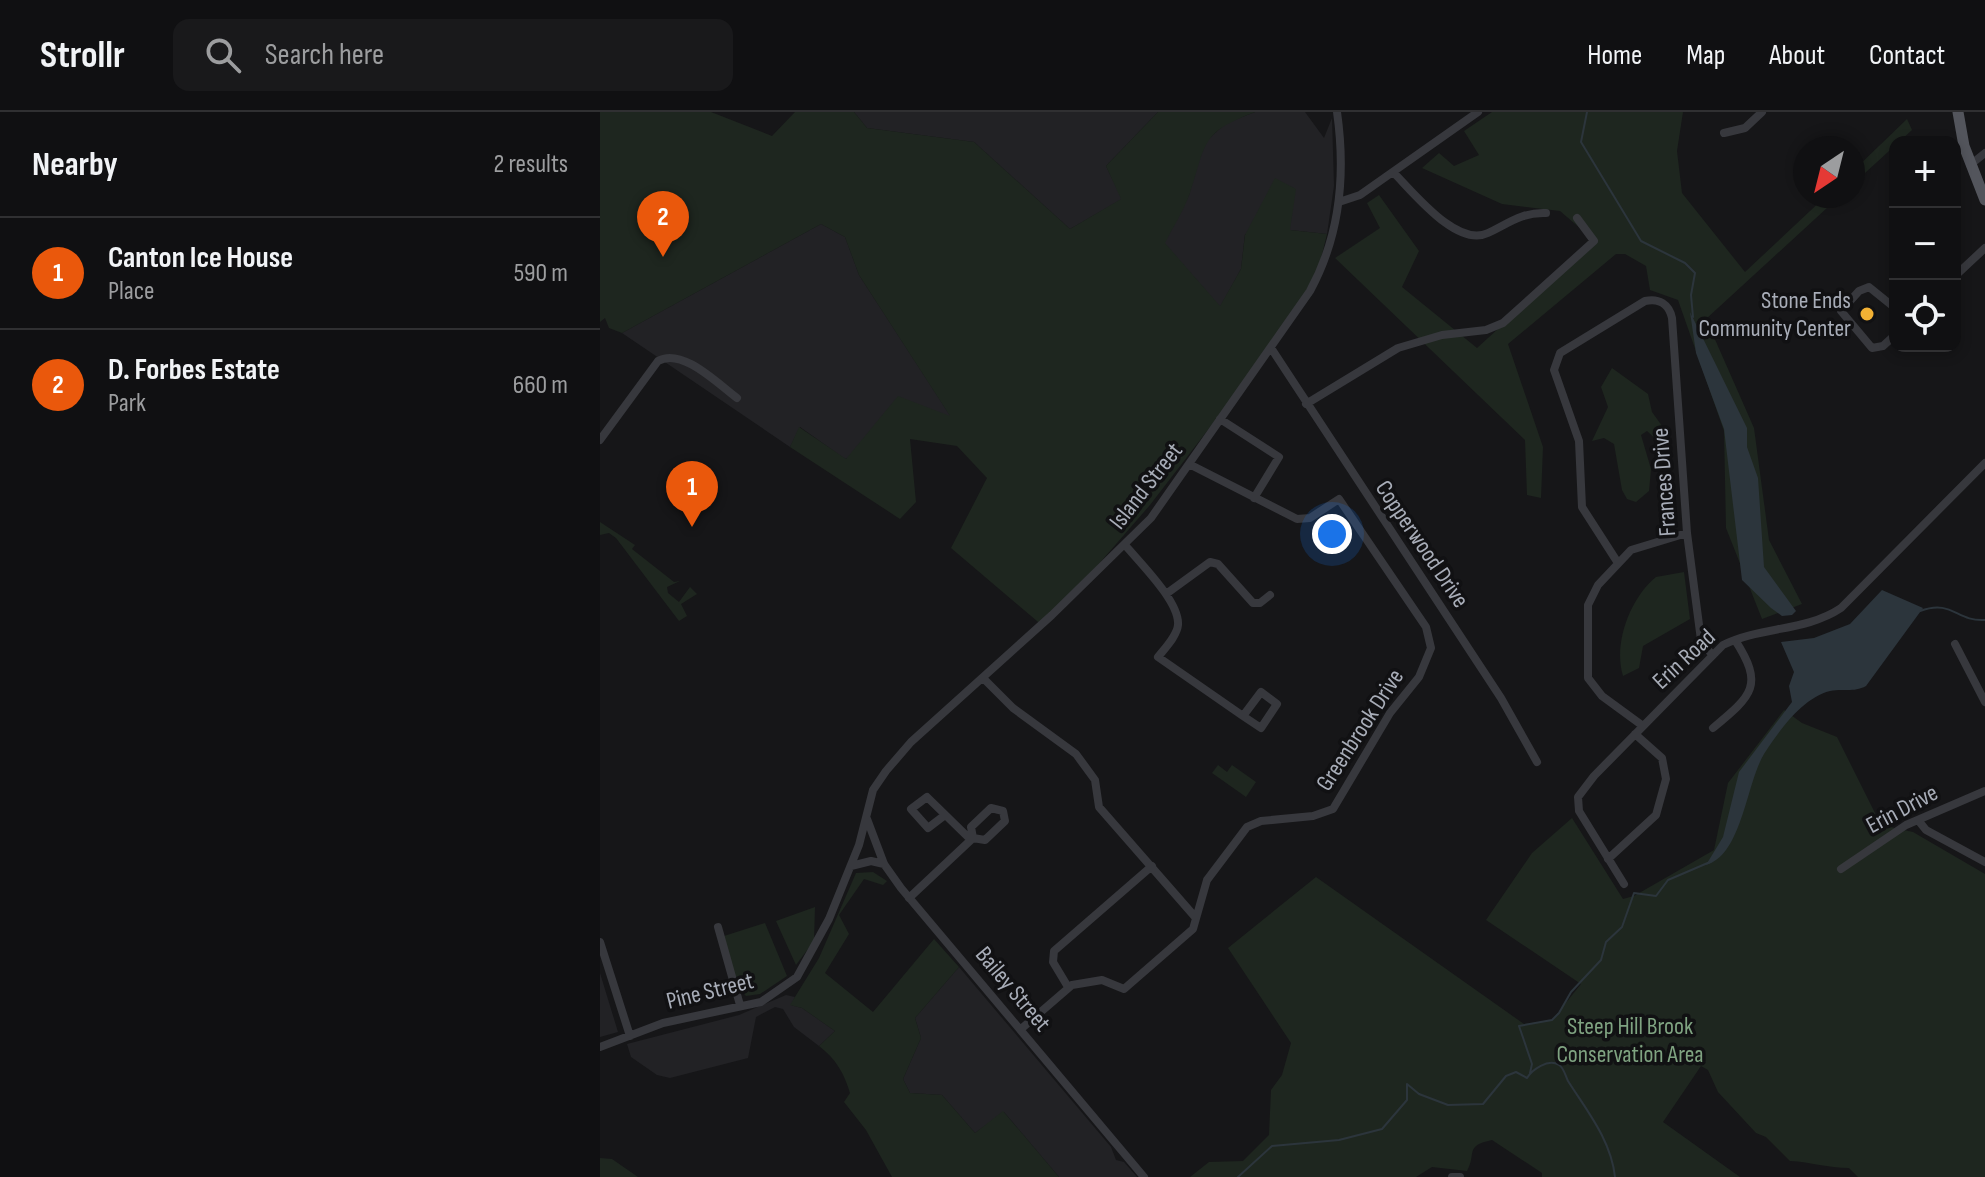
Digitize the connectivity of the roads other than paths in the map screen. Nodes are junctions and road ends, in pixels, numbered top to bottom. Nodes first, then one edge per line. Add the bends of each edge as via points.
1 (1337, 112) edge
2 (1478, 112) edge
3 (1762, 112) edge
4 (1958, 112) edge
5 (1724, 133) dead end
6 (1985, 153) edge
7 (1970, 165) junction
8 (1393, 172) junction
9 (1985, 200) edge
10 (1339, 202) junction
11 (1546, 213) dead end
12 (1577, 218) dead end
13 (1985, 248) edge
14 (1961, 270) edge
15 (1889, 303) edge
16 (1889, 340) edge
17 (1271, 348) junction
18 (737, 398) dead end
19 (1306, 404) junction
20 (1220, 419) junction
21 (600, 440) edge
22 (1985, 463) edge
23 (1189, 464) junction
24 (1254, 498) junction
25 (1687, 533) junction
26 (1126, 546) junction
27 (1618, 563) junction
28 (1166, 594) junction
29 (1270, 595) dead end
30 (1735, 640) junction
31 (1955, 644) dead end
32 (1712, 655) junction
33 (983, 678) junction
34 (1985, 702) edge
35 (1243, 716) dead end
36 (1643, 726) junction
37 (1713, 728) dead end
38 (1635, 734) junction
39 (1537, 762) dead end
40 (1985, 791) edge
41 (945, 815) dead end
42 (866, 818) junction
43 (1918, 820) junction
44 (972, 838) junction
45 (1608, 859) junction
46 (1985, 862) edge
47 (884, 864) junction
48 (851, 866) junction
49 (1152, 866) junction
50 (1841, 869) dead end
51 (1624, 884) dead end
52 (909, 898) junction
53 (1196, 918) junction
54 (718, 927) dead end
55 (600, 942) edge
56 (1068, 987) junction
57 (740, 1005) junction
58 (1021, 1029) junction
59 (630, 1036) junction
60 (600, 1047) edge
61 (1144, 1177) edge
62 (1452, 1177) edge
63 (1460, 1177) edge

1 - 10 street, Island Street
2 - 8 street
3 - 5 street via 1745,128
4 - 7 main road
6 - 7 street
7 - 9 main road
8 - 10 street via 1360,195
8 - 11 street via 1470,238 1522,214
10 - 17 street, Island Street via 1326,263
12 - 19 street via 1594,241 1503,323 1398,348
13 - 14 street
15 - 16 street via 1869,287 1841,311 1872,348
17 - 19 street, Copperwood Drive
17 - 20 street, Island Street
18 - 21 street via 696,369 666,357
19 - 39 street, Copperwood Drive via 1477,661
20 - 23 street, Island Street
20 - 24 street via 1279,457
22 - 30 street, Erin Road via 1841,608 1813,623
23 - 24 street, Greenbrook Drive
23 - 26 street, Island Street
24 - 53 street, Greenbrook Drive via 1303,520 1339,499 1426,627 1431,648 1419,677 1390,713 1333,809 1247,827 1210,876
25 - 27 street via 1636,547
25 - 27 street, Frances Drive via 1672,318 1665,304 1645,301 1560,353 1554,370 1579,441 1583,512
25 - 32 street, Frances Drive via 1701,640
26 - 28 street
26 - 33 street, Island Street
27 - 36 street via 1589,601 1587,675 1602,696
28 - 29 street via 1212,562 1250,601 1260,603
28 - 35 street via 1178,624 1158,657
30 - 32 street, Erin Road
30 - 37 street via 1752,668 1753,681
31 - 34 street
32 - 36 street, Erin Road
33 - 42 street, Island Street via 886,771 873,790
33 - 49 street via 1013,708 1076,754 1095,780 1099,807
36 - 38 street, Erin Road
38 - 45 street, Erin Road via 1578,797 1581,817
38 - 45 street via 1662,758 1666,779 1656,815
40 - 43 street, Erin Drive
41 - 44 street
42 - 47 street, Bailey Street
42 - 48 street, Pine Street
43 - 46 street via 1926,830
43 - 50 street, Erin Drive
44 - 44 street via 971,827 991,808 1003,811 1005,821 985,840
44 - 52 street
45 - 51 street, Erin Road
47 - 48 street
47 - 52 street, Bailey Street
48 - 57 street, Pine Street via 797,977 761,1002
49 - 53 street
49 - 56 street via 1056,948 1053,962
52 - 58 street, Bailey Street
53 - 56 street, Greenbrook Drive via 1192,931 1124,989 1102,980
54 - 57 street
55 - 59 street
56 - 58 street
57 - 59 street, Pine Street
58 - 61 street, Bailey Street
59 - 60 street, Pine Street
62 - 63 street

